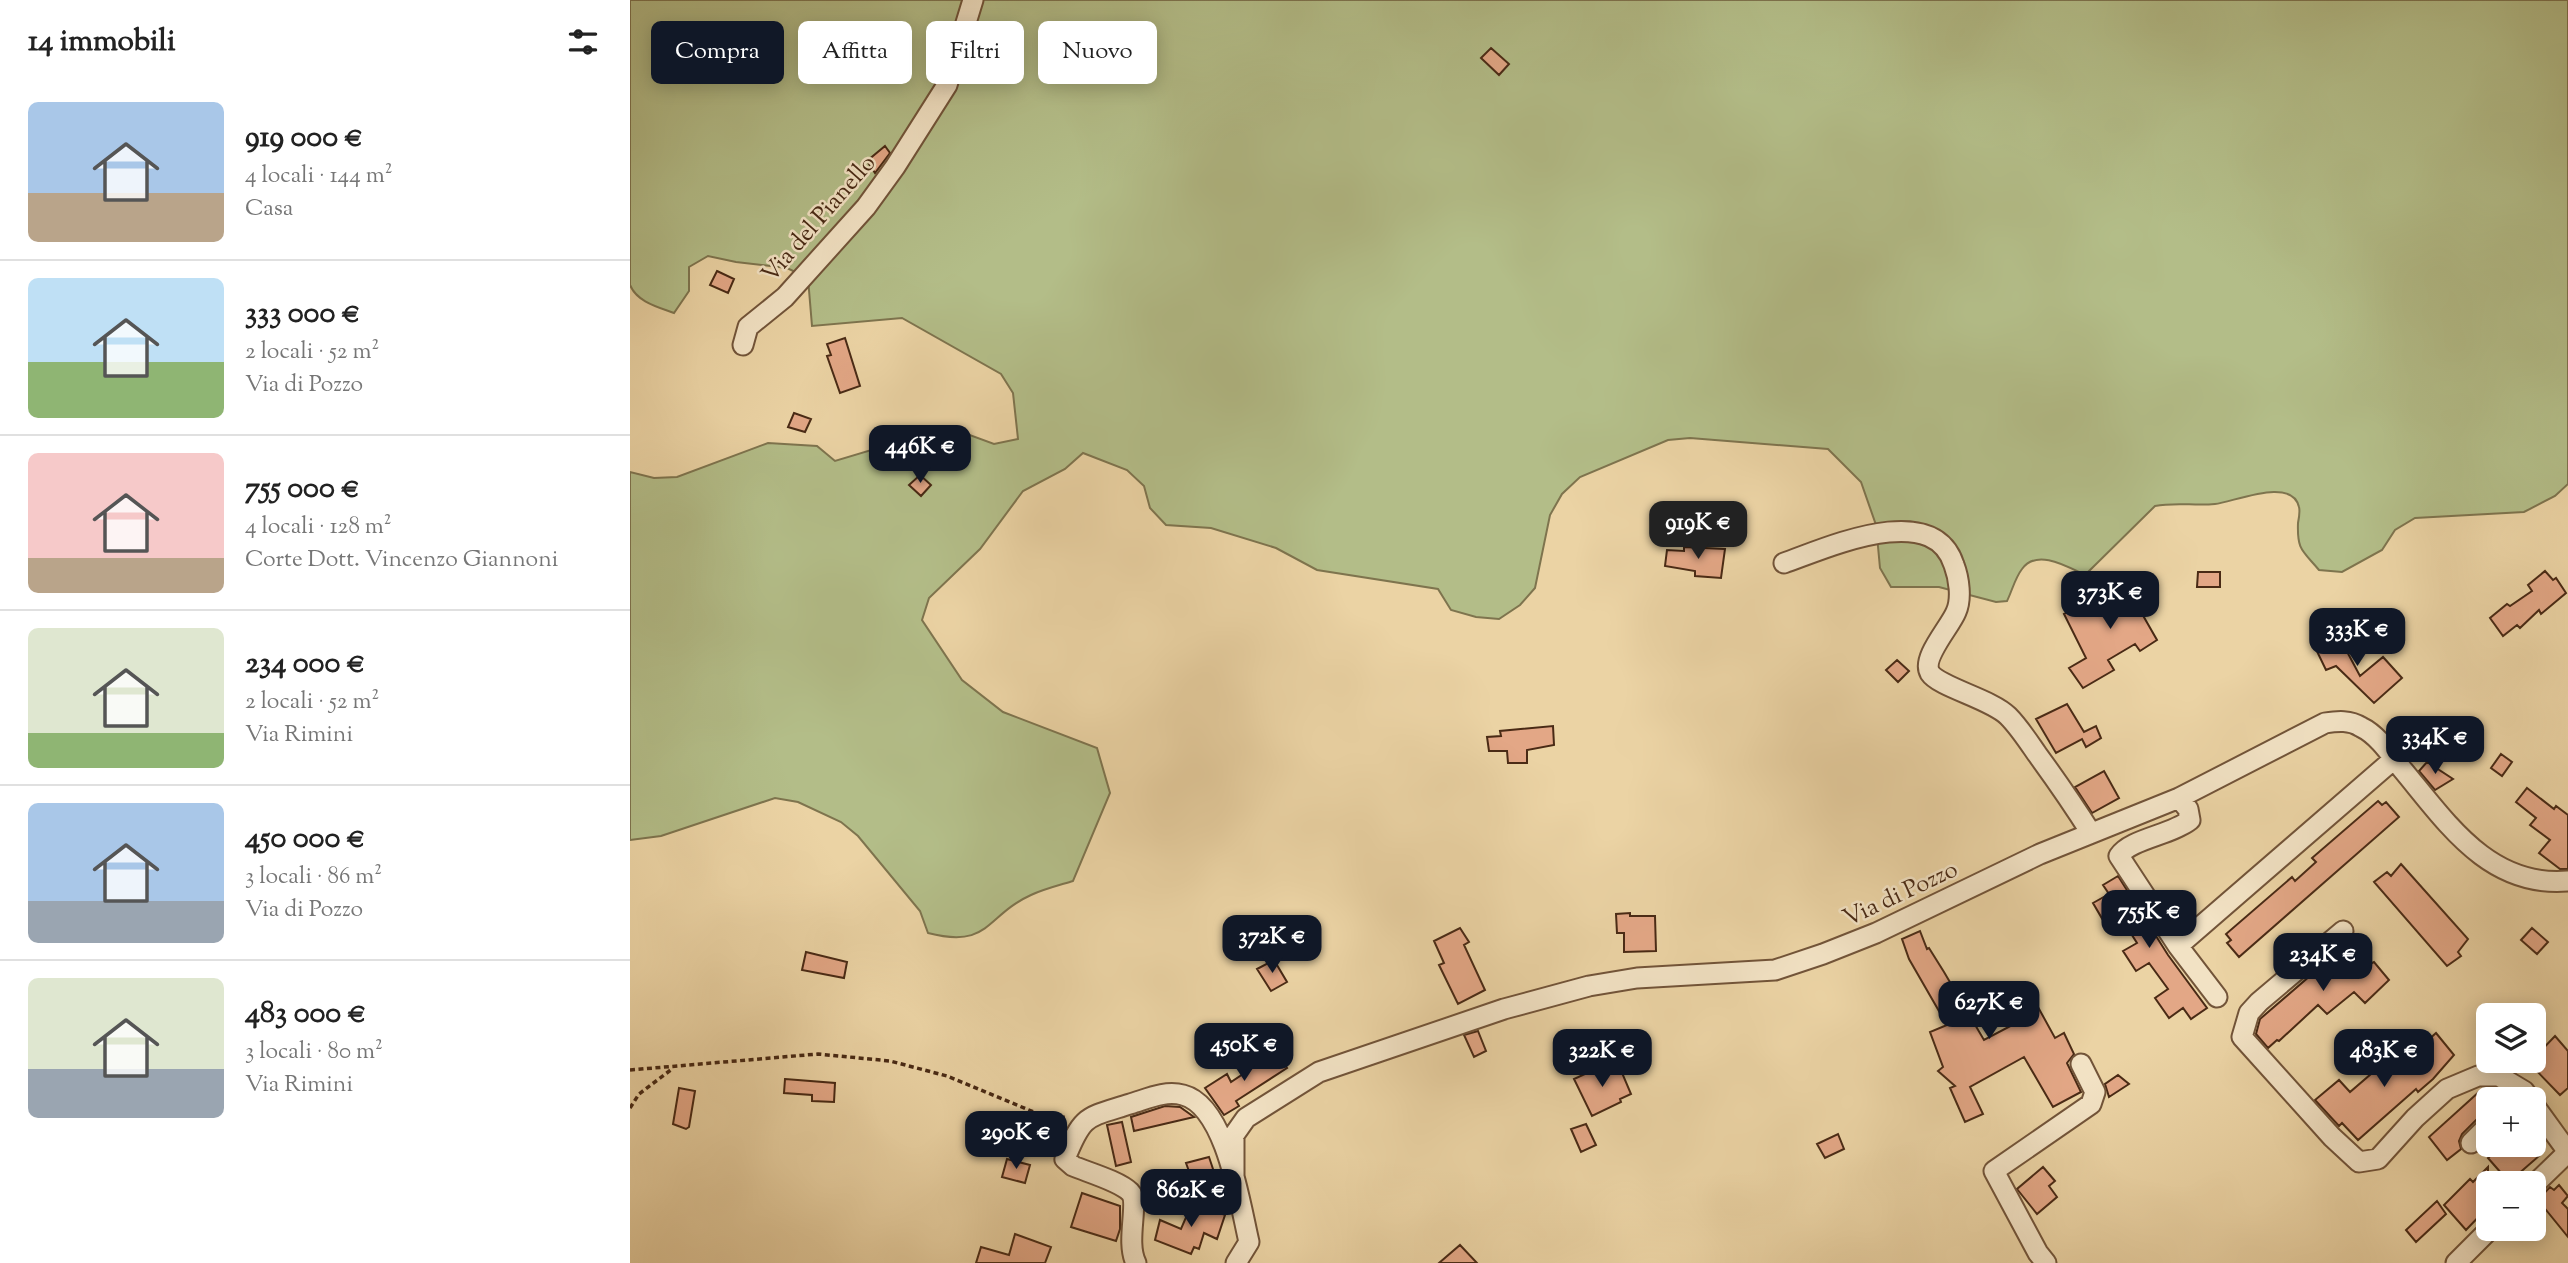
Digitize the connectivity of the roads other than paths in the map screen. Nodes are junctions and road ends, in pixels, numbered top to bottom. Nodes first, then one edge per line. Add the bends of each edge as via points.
1 (973, 0) edge
2 (743, 345) dead end
3 (1784, 562) dead end
4 (2395, 759) junction
5 (2179, 798) junction
6 (2091, 833) junction
7 (2568, 881) edge
8 (2343, 931) dead end
9 (2178, 946) junction
10 (2217, 997) dead end
11 (2081, 1064) dead end
12 (2512, 1087) edge
13 (2546, 1124) edge
14 (2476, 1138) edge
15 (2471, 1143) dead end
16 (2568, 1152) edge
17 (2546, 1173) edge
18 (1234, 1175) junction
19 (2478, 1241) edge
20 (1136, 1263) edge
21 (1236, 1263) edge
22 (2046, 1263) edge
23 (2456, 1263) edge

1 - 2 street, Via del Pianello via 947,85 895,167 866,207 785,296 748,327
3 - 6 street via 1895,530 1934,538 1946,548 1957,576 1959,600 1928,660 1928,671 1936,680 1981,698 2007,715
4 - 5 street, Via di Pozzo via 2361,726 2325,723
4 - 7 street, Via di Pozzo via 2476,852 2530,880
4 - 9 street
5 - 6 street, Via di Pozzo
5 - 9 street via 2190,820 2124,849 2119,856
6 - 18 street, Via di Pozzo via 1876,933 1775,970 1637,978 1589,986 1504,1009 1319,1072 1246,1118 1234,1135
8 - 12 street via 2259,1002 2249,1013 2242,1037 2359,1162 2378,1159 2447,1089 2478,1076 2499,1076
9 - 10 street
11 - 22 street via 2095,1092 2091,1104 1994,1171
13 - 16 street
14 - 15 street
16 - 17 street
18 - 20 street via 1213,1119 1184,1095 1164,1093 1089,1117 1065,1159 1130,1192 1135,1202 1130,1238
18 - 21 street via 1249,1242
19 - 23 street

